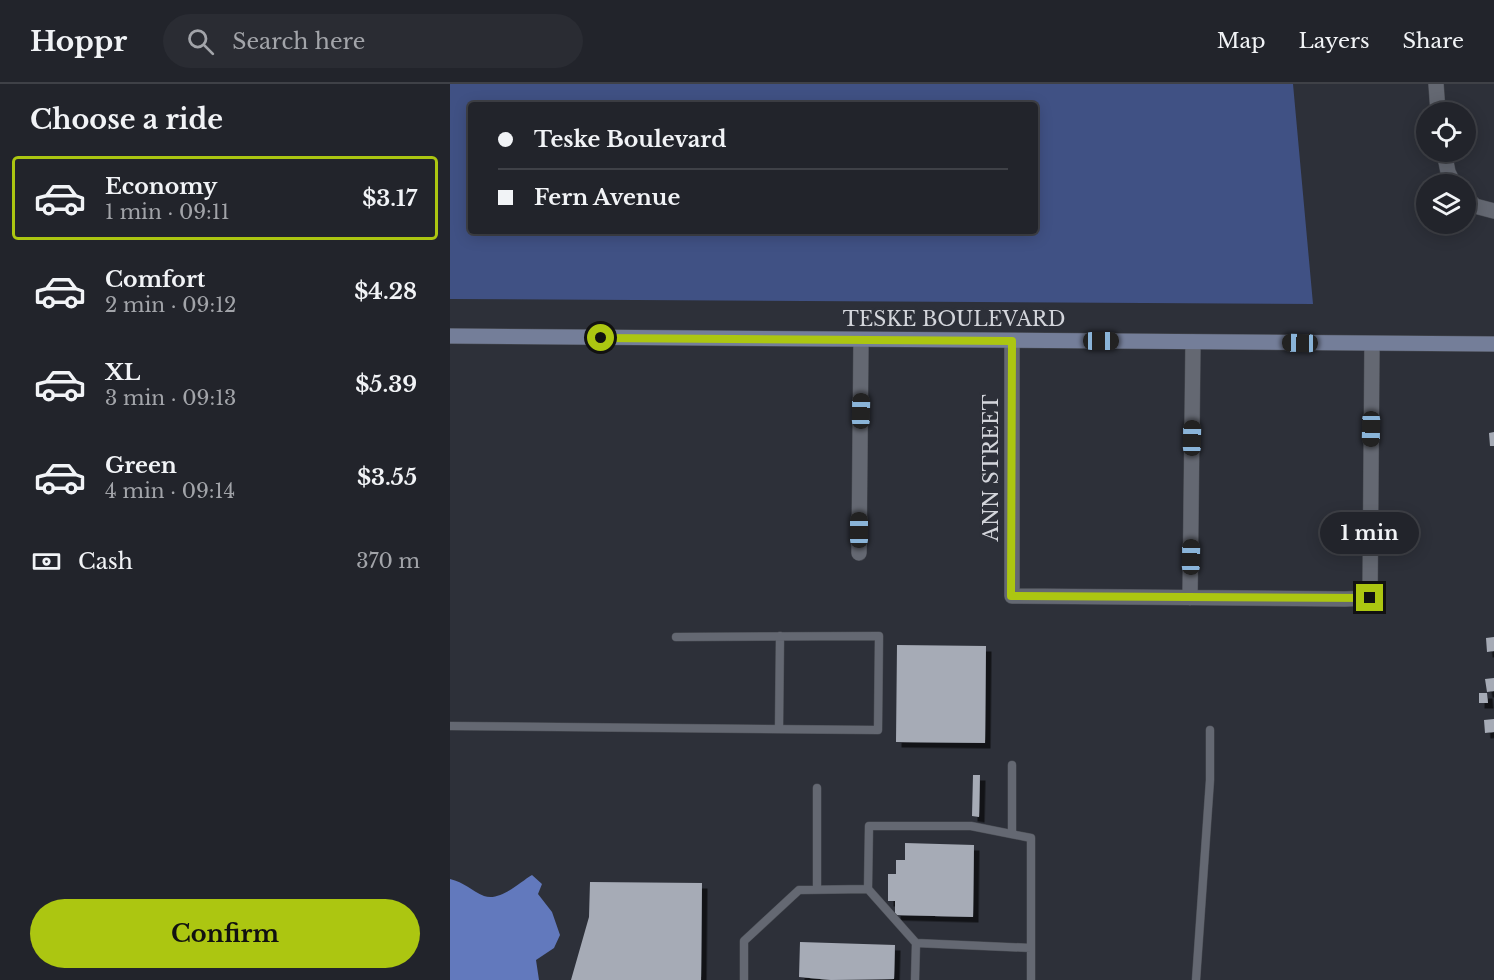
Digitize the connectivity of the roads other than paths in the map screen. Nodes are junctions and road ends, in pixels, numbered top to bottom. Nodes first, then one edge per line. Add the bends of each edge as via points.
1 (1436, 84) edge
2 (1437, 102) edge
3 (1476, 206) edge
4 (1494, 211) edge
5 (450, 336) edge
6 (861, 340) junction
7 (1012, 341) junction
8 (1193, 342) junction
9 (1372, 344) junction
10 (1494, 344) edge
11 (859, 553) dead end
12 (1190, 598) junction
13 (780, 636) junction
14 (676, 637) dead end
15 (450, 726) edge
16 (778, 729) junction
17 (1210, 730) dead end
18 (1012, 765) dead end
19 (817, 788) dead end
20 (1012, 834) junction
21 (817, 889) junction
22 (868, 889) junction
23 (916, 943) junction
24 (1031, 948) junction
25 (744, 980) edge
26 (915, 980) edge
27 (1031, 980) edge
28 (1196, 980) edge

1 - 2 street
3 - 4 street
5 - 6 street, TESKE BOULEVARD
6 - 7 street, TESKE BOULEVARD
6 - 11 street
7 - 8 street, TESKE BOULEVARD
7 - 12 street, ANN STREET via 1011,596
8 - 9 street, TESKE BOULEVARD
8 - 12 street
9 - 10 street, TESKE BOULEVARD
9 - 12 street via 1370,598
13 - 14 lane
13 - 16 lane
13 - 16 lane via 879,636 878,730
15 - 16 lane
17 - 28 lane
18 - 20 lane
19 - 21 lane
20 - 22 lane via 971,826 869,826
20 - 24 lane via 1030,838
21 - 22 lane
21 - 25 lane via 799,890 744,940
22 - 23 lane
23 - 24 lane
23 - 26 lane
24 - 27 lane

